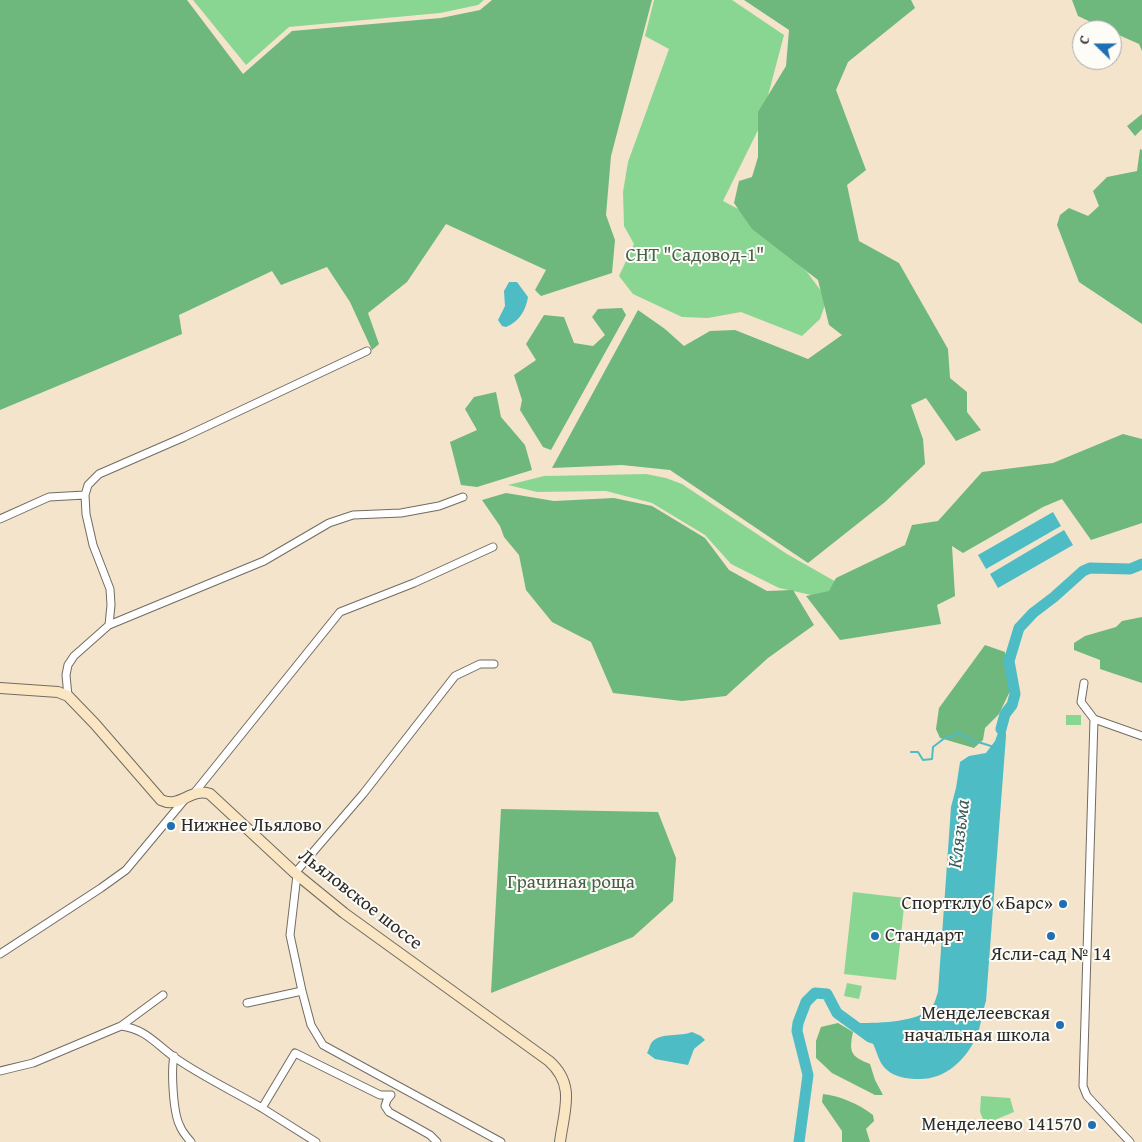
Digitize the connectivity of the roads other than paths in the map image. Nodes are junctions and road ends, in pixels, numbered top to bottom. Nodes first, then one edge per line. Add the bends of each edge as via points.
1 (367, 351) dead end
2 (85, 495) junction
3 (463, 497) dead end
4 (0, 519) edge
5 (493, 546) dead end
6 (109, 625) junction
7 (494, 664) dead end
8 (1084, 684) dead end
9 (0, 688) edge
10 (68, 696) junction
11 (1094, 719) junction
12 (1142, 736) edge
13 (190, 795) junction
14 (296, 874) junction
15 (0, 954) edge
16 (302, 991) junction
17 (163, 995) dead end
18 (247, 1002) dead end
19 (121, 1026) junction
20 (174, 1056) junction
21 (0, 1071) edge
22 (262, 1108) junction
23 (191, 1142) edge
24 (316, 1142) edge
25 (437, 1142) edge
26 (501, 1142) edge
27 (560, 1142) edge
28 (1130, 1142) edge

1 - 2 street via 100,474 88,485
2 - 4 street via 48,497
2 - 6 street via 93,545 110,589
3 - 6 street via 439,506 401,513 353,514 264,561
5 - 13 street via 414,583 340,612
6 - 10 street via 68,665
7 - 14 street via 480,664 455,676
8 - 11 street via 1081,702
9 - 10 street via 58,692
10 - 13 street via 161,800 176,802
11 - 12 street
11 - 28 street via 1083,1081 1087,1096
13 - 14 street, Льяловское шоссе via 210,794
13 - 15 street via 126,870
14 - 16 street via 290,935
14 - 27 street, Льяловское шоссе via 558,1070 564,1080 566,1094
16 - 18 street
16 - 26 street via 311,1025 323,1045
17 - 19 street
19 - 20 street via 142,1031
19 - 21 street via 33,1063
20 - 22 street
20 - 23 street via 172,1068 177,1116 179,1125
22 - 24 street
22 - 25 street via 296,1053 380,1095 391,1095 385,1106 389,1112

